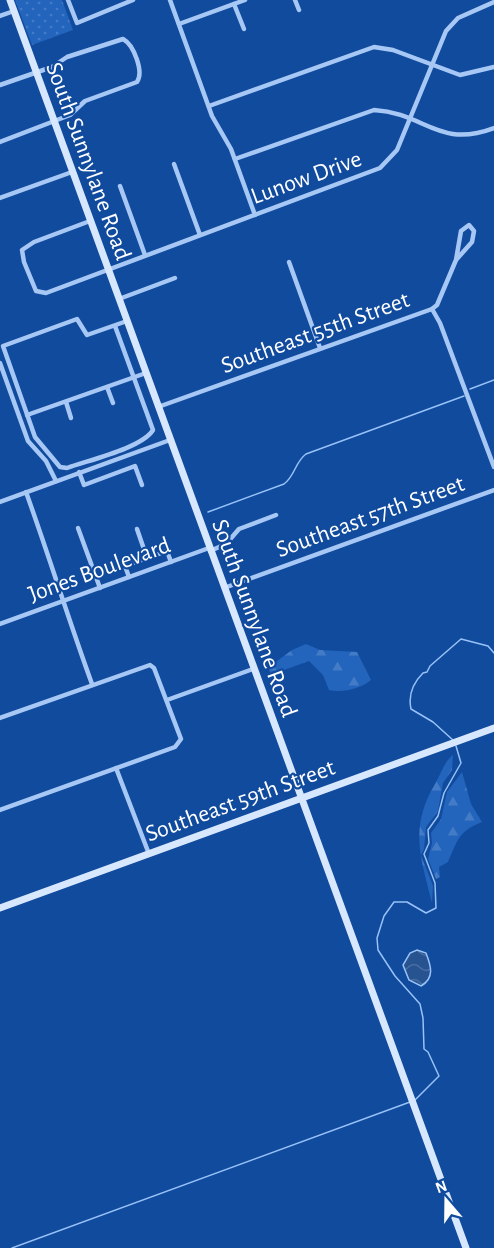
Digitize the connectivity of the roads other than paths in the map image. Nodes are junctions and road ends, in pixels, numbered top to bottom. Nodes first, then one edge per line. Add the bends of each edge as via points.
1 (10, 0) edge
2 (68, 0) edge
3 (133, 0) edge
4 (170, 0) edge
5 (245, 0) edge
6 (295, 0) edge
7 (494, 2) edge
8 (485, 3) edge
9 (234, 4) junction
10 (299, 10) dead end
11 (14, 11) junction
12 (0, 16) edge
13 (179, 24) junction
14 (244, 29) dead end
15 (432, 65) junction
16 (494, 66) edge
17 (36, 72) junction
18 (0, 85) edge
19 (209, 106) junction
20 (409, 119) junction
21 (54, 122) junction
22 (494, 128) edge
23 (0, 142) edge
24 (235, 159) junction
25 (174, 164) dead end
26 (72, 172) junction
27 (120, 186) dead end
28 (0, 198) edge
29 (255, 215) junction
30 (90, 221) junction
31 (200, 235) junction
32 (145, 255) junction
33 (456, 260) junction
34 (289, 262) dead end
35 (108, 269) junction
36 (175, 279) dead end
37 (119, 299) junction
38 (432, 309) junction
39 (127, 321) junction
40 (115, 326) junction
41 (320, 348) junction
42 (0, 363) edge
43 (146, 373) junction
44 (134, 377) junction
45 (107, 387) junction
46 (66, 402) junction
47 (113, 403) dead end
48 (158, 407) junction
49 (27, 415) junction
50 (71, 418) dead end
51 (170, 440) junction
52 (131, 445) junction
53 (131, 454) junction
54 (84, 462) junction
55 (135, 466) junction
56 (494, 467) edge
57 (87, 470) junction
58 (79, 472) junction
59 (56, 481) junction
60 (142, 485) dead end
61 (494, 490) edge
62 (26, 492) junction
63 (0, 502) edge
64 (276, 515) dead end
65 (78, 528) dead end
66 (137, 529) dead end
67 (210, 549) junction
68 (147, 558) junction
69 (171, 562) junction
70 (129, 577) junction
71 (99, 588) junction
72 (224, 588) junction
73 (62, 602) junction
74 (0, 624) edge
75 (253, 669) junction
76 (92, 684) junction
77 (167, 700) junction
78 (0, 718) edge
79 (494, 728) edge
80 (116, 768) junction
81 (301, 799) junction
82 (0, 810) edge
83 (149, 854) junction
84 (0, 908) edge
85 (466, 1248) edge

1 - 11 main road, South Sunnylane Road
2 - 3 street via 77,23
4 - 13 street
5 - 9 street
6 - 10 street
7 - 8 street, Lunow Drive
8 - 15 street, Lunow Drive via 452,24
9 - 13 street
9 - 14 street
11 - 12 street
11 - 17 main road, South Sunnylane Road
13 - 19 street
15 - 16 street via 465,75
15 - 19 street via 374,47
15 - 20 street, Lunow Drive
17 - 18 street
17 - 21 main road, South Sunnylane Road
17 - 21 street via 118,39 128,41 135,57 140,73 137,82 85,101 70,115
19 - 24 street
20 - 22 street via 453,136 472,136
20 - 24 street via 369,111
20 - 29 street, Lunow Drive via 394,156 380,168
21 - 23 street
21 - 26 main road, South Sunnylane Road
24 - 29 street
25 - 31 street
26 - 28 street
26 - 30 main road, South Sunnylane Road
27 - 32 street
29 - 31 street, Lunow Drive
30 - 35 main road, South Sunnylane Road
30 - 35 street, Lunow Drive via 22,250 32,284 36,291 46,293
31 - 32 street, Lunow Drive
32 - 35 street, Lunow Drive
33 - 33 street, Southeast 55th Street via 474,239 469,225 461,231
33 - 38 street, Southeast 55th Street via 438,305
34 - 41 street
35 - 37 main road, South Sunnylane Road
36 - 37 street
37 - 39 main road, South Sunnylane Road
38 - 41 street, Southeast 55th Street
38 - 56 street
39 - 40 street
39 - 43 main road, South Sunnylane Road
40 - 44 street
40 - 49 street via 87,335 77,319 3,346
41 - 48 street, Southeast 55th Street
42 - 59 street via 28,441 46,461
43 - 44 street
43 - 48 main road, South Sunnylane Road
44 - 45 street
44 - 52 street via 153,430
45 - 46 street
45 - 47 street
46 - 49 street
46 - 50 street
48 - 51 main road, South Sunnylane Road
49 - 54 street via 38,444 60,467
51 - 53 street
51 - 67 main road, South Sunnylane Road
52 - 53 street
52 - 54 street
53 - 55 street
53 - 57 street
54 - 57 street
55 - 58 street via 84,485
55 - 60 street
57 - 58 street
58 - 59 street
59 - 62 street
61 - 72 street, Southeast 57th Street
62 - 63 street
62 - 73 street
64 - 67 street, Jones Boulevard via 238,529 226,544
65 - 71 street
66 - 68 street
67 - 69 street, Jones Boulevard
67 - 72 main road, South Sunnylane Road
68 - 69 street via 167,551
68 - 70 street via 125,566
69 - 70 street, Jones Boulevard
70 - 71 street, Jones Boulevard
71 - 73 street, Jones Boulevard
72 - 75 main road, South Sunnylane Road
73 - 74 street, Jones Boulevard
73 - 76 street
75 - 77 street
75 - 81 main road, South Sunnylane Road
76 - 77 street via 150,665
76 - 78 street
77 - 80 street via 181,742
79 - 81 main road, Southeast 59th Street
80 - 82 street
80 - 83 street
81 - 83 main road, Southeast 59th Street
81 - 85 main road, South Sunnylane Road
83 - 84 main road, Southeast 59th Street

